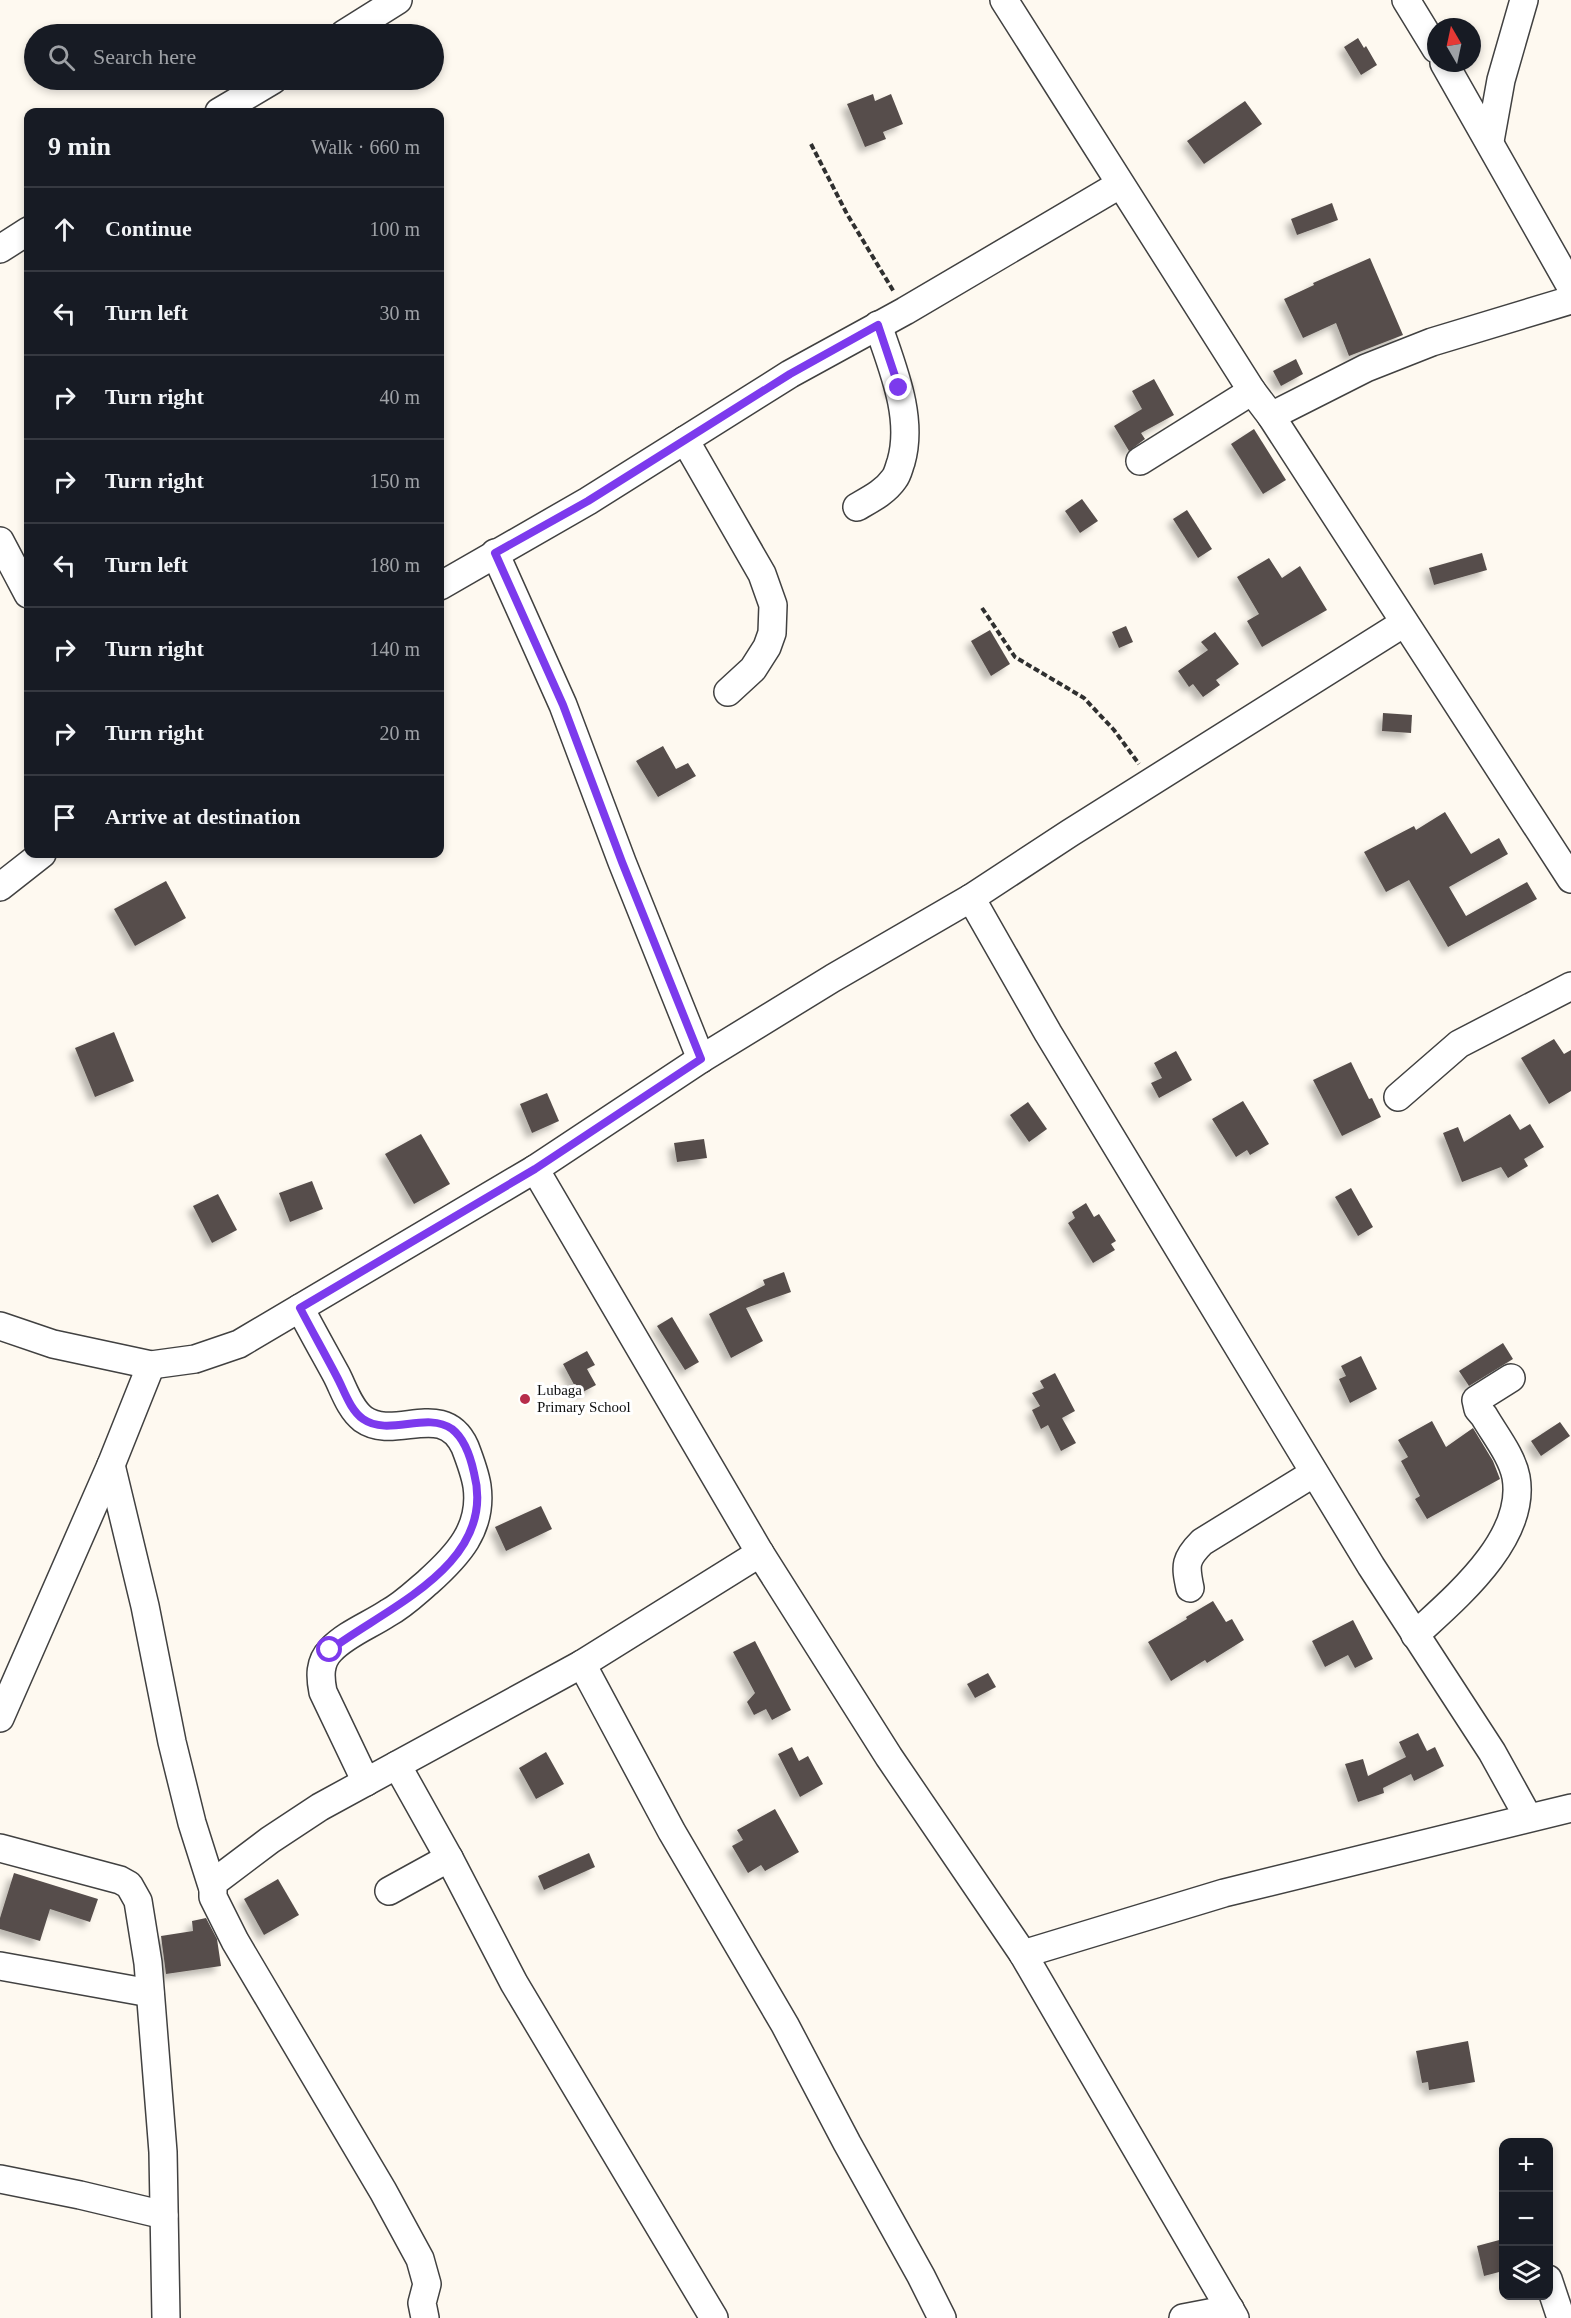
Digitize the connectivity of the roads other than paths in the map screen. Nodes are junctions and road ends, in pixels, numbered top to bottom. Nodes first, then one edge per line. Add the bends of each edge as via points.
1 (398, 0) edge
2 (1004, 0) edge
3 (1406, 0) edge
4 (1524, 0) edge
5 (360, 24) edge
6 (1427, 34) edge
7 (1449, 72) edge
8 (256, 90) edge
9 (226, 108) edge
10 (1490, 141) junction
11 (1119, 184) junction
12 (24, 234) edge
13 (0, 249) edge
14 (1571, 287) edge
15 (1571, 300) edge
16 (878, 325) junction
17 (1252, 391) junction
18 (1271, 416) junction
19 (685, 440) junction
20 (1140, 461) dead end
21 (857, 507) dead end
22 (0, 541) edge
23 (495, 553) junction
24 (24, 555) edge
25 (444, 584) edge
26 (24, 586) edge
27 (1404, 623) junction
28 (728, 692) dead end
29 (37, 858) edge
30 (1568, 868) edge
31 (0, 887) edge
32 (971, 898) junction
33 (1571, 986) edge
34 (701, 1059) junction
35 (1398, 1097) dead end
36 (535, 1169) junction
37 (300, 1308) junction
38 (0, 1326) edge
39 (151, 1365) junction
40 (1511, 1378) dead end
41 (111, 1465) junction
42 (1314, 1473) junction
43 (760, 1553) junction
44 (1190, 1588) dead end
45 (1415, 1635) junction
46 (12, 1659) edge
47 (582, 1664) junction
48 (0, 1718) edge
49 (397, 1765) junction
50 (366, 1782) junction
51 (1571, 1808) edge
52 (1528, 1817) junction
53 (0, 1848) edge
54 (449, 1858) junction
55 (212, 1886) junction
56 (389, 1891) dead end
57 (1023, 1954) junction
58 (0, 1966) edge
59 (150, 1993) junction
60 (0, 2179) edge
61 (164, 2215) junction
62 (1553, 2293) edge
63 (1232, 2314) edge
64 (166, 2318) edge
65 (425, 2318) edge
66 (714, 2318) edge
67 (942, 2318) edge
68 (1183, 2318) edge
69 (1562, 2318) edge

1 - 5 street
2 - 11 street
3 - 6 street
4 - 10 street via 1501,80
7 - 10 street
8 - 9 street
10 - 14 street
11 - 16 street
11 - 17 street
12 - 13 street
15 - 18 street via 1421,346 1366,368
16 - 19 street
16 - 21 street via 899,388 904,451 896,478
17 - 18 street
17 - 20 street
18 - 27 street
19 - 23 street
19 - 28 street via 762,574 773,605 767,647 753,669
22 - 24 street
22 - 26 street
23 - 25 street
23 - 34 street via 563,705
27 - 30 street
27 - 32 street
29 - 31 street
32 - 34 street
32 - 42 street via 1048,1033
33 - 35 street via 1459,1044
34 - 36 street
36 - 37 street
36 - 43 street
37 - 39 street via 239,1344 195,1359
37 - 50 street via 361,1418 370,1423 429,1423 454,1430 471,1461 477,1484 473,1529 448,1563 403,1604 330,1650 322,1664 323,1692
38 - 39 street via 53,1344
39 - 41 street
40 - 45 street via 1476,1400 1516,1476 1511,1521 1489,1559 1464,1590
41 - 46 street
41 - 55 street via 172,1742
42 - 44 street via 1202,1542 1187,1562
42 - 45 street
43 - 47 street
43 - 57 street via 890,1757
45 - 52 street via 1492,1752
46 - 48 street
47 - 49 street
47 - 67 street via 672,1832 785,2025
49 - 50 street
49 - 54 street
50 - 55 street via 270,1840
51 - 52 street
52 - 57 street via 1224,1893
53 - 59 street via 106,1875 129,1885 142,1916
54 - 56 street
54 - 66 street via 514,1983
55 - 65 street via 218,1910 235,1941 420,2259 427,2284 422,2303
57 - 63 street
58 - 59 street
59 - 61 street
60 - 61 street
61 - 64 street
62 - 69 street
63 - 68 street

